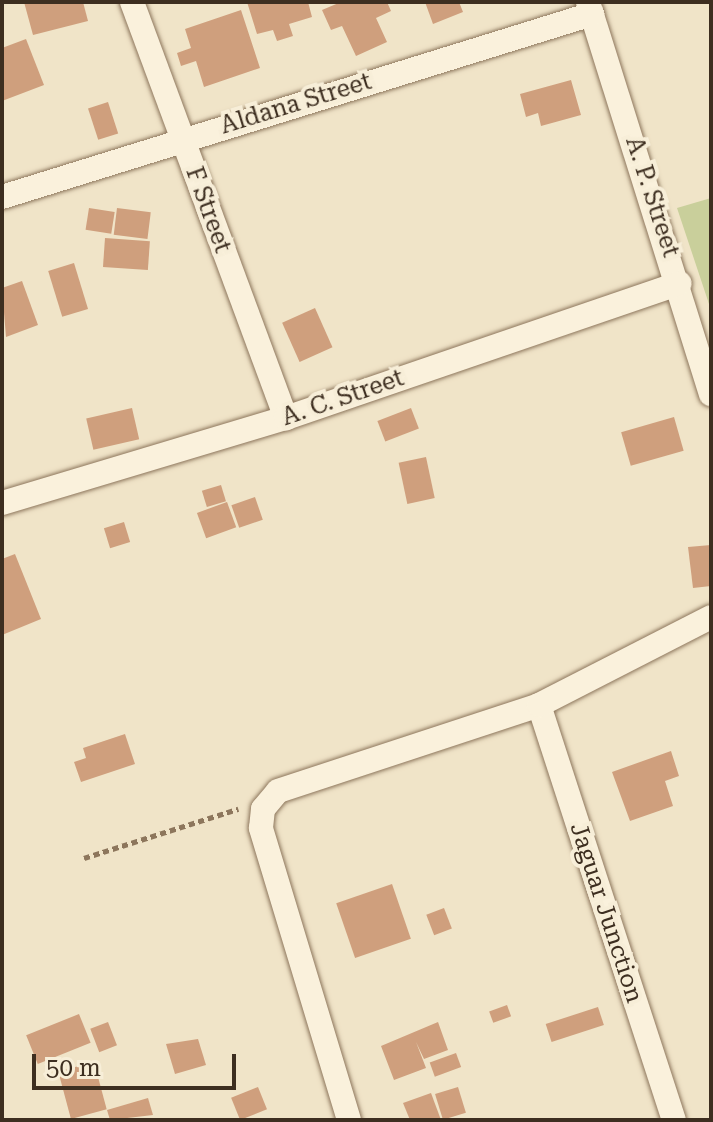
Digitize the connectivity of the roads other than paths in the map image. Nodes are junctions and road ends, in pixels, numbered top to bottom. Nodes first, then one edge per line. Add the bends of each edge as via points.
1 (132, 2) edge
2 (590, 8) edge
3 (182, 139) junction
4 (2, 197) edge
5 (680, 283) junction
6 (711, 394) edge
7 (286, 418) junction
8 (2, 503) edge
9 (711, 617) edge
10 (539, 705) junction
11 (349, 1120) edge
12 (674, 1120) edge

1 - 3 street, F Street
2 - 3 street, Aldana Street
2 - 5 street, A. P. Street
3 - 4 street, Aldana Street
3 - 7 street, F Street
5 - 6 street, A. P. Street
5 - 7 street, A. C. Street
7 - 8 street, A. C. Street
9 - 10 street
10 - 11 street via 278,791 263,809 261,828
10 - 12 street, Jaguar Junction

